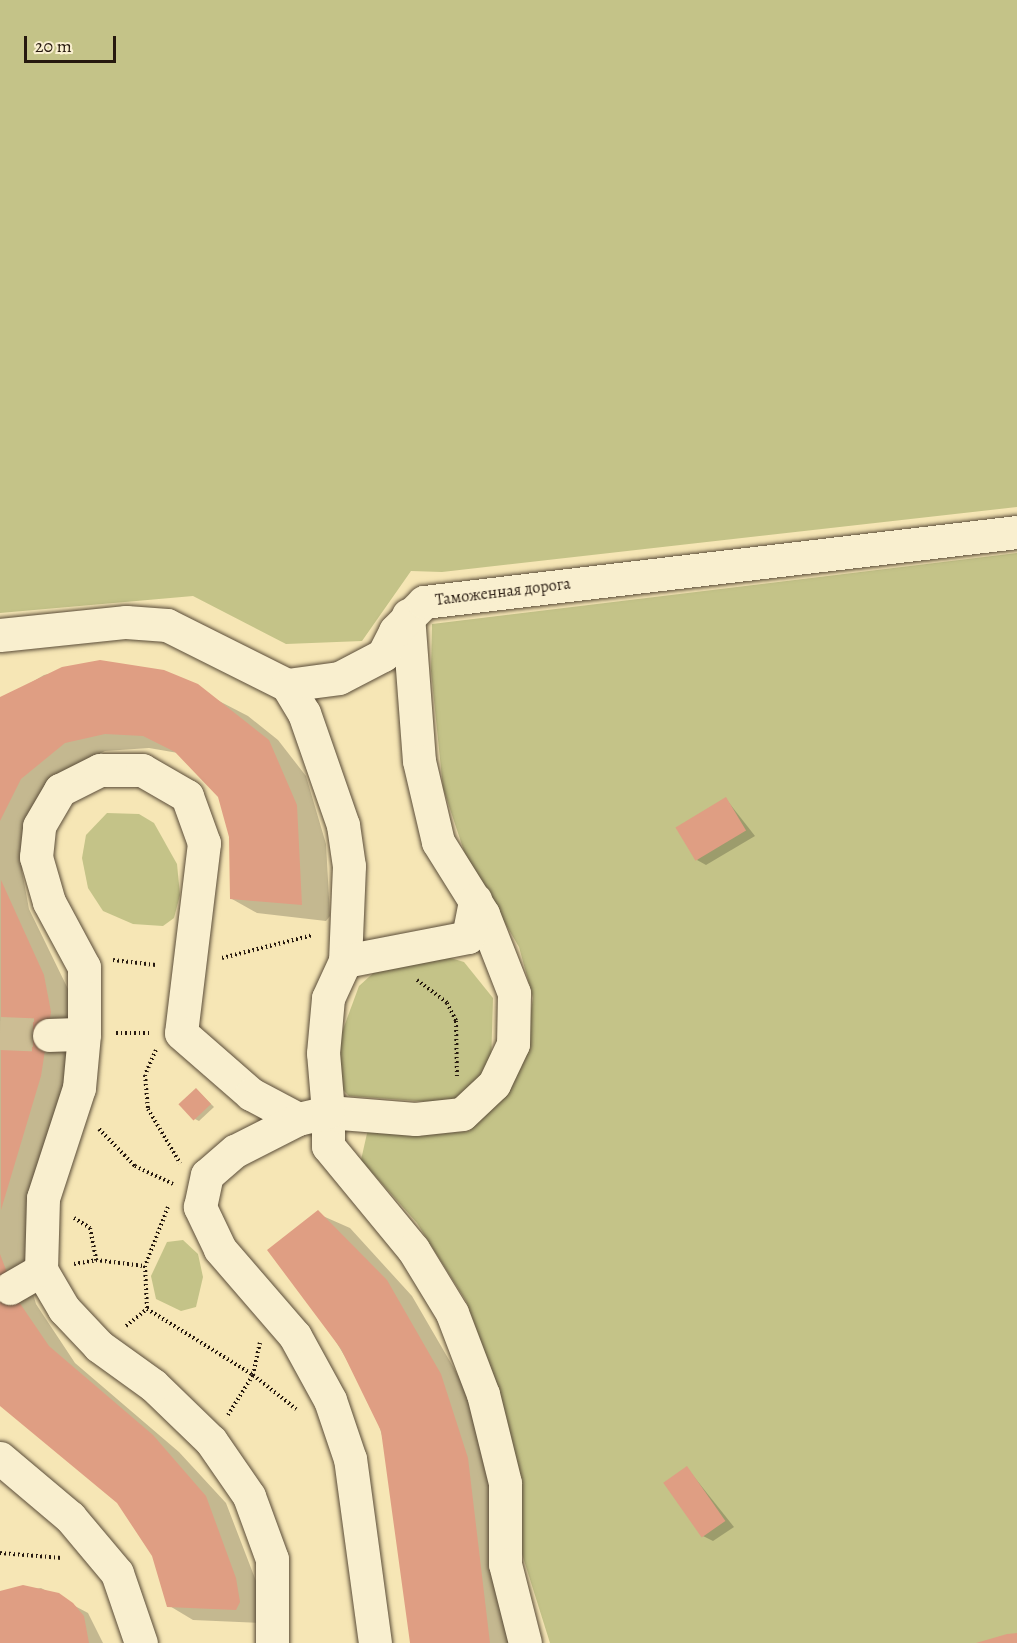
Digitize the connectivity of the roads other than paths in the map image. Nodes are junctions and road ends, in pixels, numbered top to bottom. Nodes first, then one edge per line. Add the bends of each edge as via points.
1 (1017, 532) edge
2 (408, 615) junction
3 (0, 635) edge
4 (287, 685) junction
5 (475, 900) junction
6 (345, 961) junction
7 (84, 1034) junction
8 (49, 1035) tunnel mouth
9 (313, 1115) junction
10 (41, 1270) junction
11 (10, 1288) dead end
12 (0, 1458) edge
13 (280, 1639) edge
14 (142, 1643) edge
15 (375, 1643) edge
16 (525, 1643) edge

1 - 2 street, Таможенная дорога via 424,602
2 - 4 street, Таможенная дорога via 383,656 339,678
2 - 5 street via 419,760 438,842
3 - 4 street via 126,622 167,625
4 - 6 street via 304,713 343,825 349,866
5 - 6 street via 468,937
5 - 9 street via 514,993 513,1044 494,1084 462,1114 415,1119
6 - 9 street via 328,998
7 - 8 street
7 - 9 street via 84,967 49,902 36,857 39,826 60,790 100,770 142,770 187,796 204,843 181,1033 251,1094
7 - 10 street via 79,1088 43,1198
9 - 15 street via 235,1151 207,1175 200,1207 220,1249 296,1336 330,1400 350,1459
9 - 16 street via 328,1146 413,1249 452,1313 483,1394 505,1483 505,1564
10 - 11 street
10 - 13 street via 64,1309 99,1346 153,1385 211,1440 249,1496 272,1559
12 - 14 street via 70,1517 117,1573

